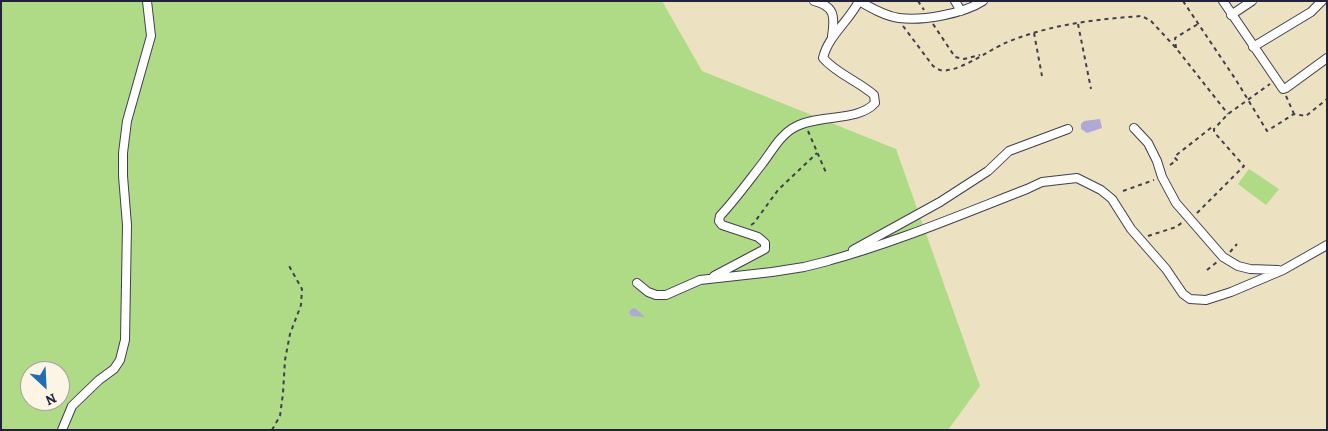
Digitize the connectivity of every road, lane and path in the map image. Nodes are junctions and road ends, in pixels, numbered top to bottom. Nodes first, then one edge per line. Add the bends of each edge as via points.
1 (147, 1) edge
2 (814, 1) edge
3 (859, 1) edge
4 (918, 1) edge
5 (955, 1) edge
6 (983, 1) edge
7 (1183, 1) edge
8 (1223, 1) edge
9 (1252, 1) edge
10 (1322, 1) edge
11 (961, 11) junction
12 (1231, 15) junction
13 (928, 16) junction
14 (897, 18) junction
15 (1078, 24) junction
16 (1198, 24) junction
17 (1034, 33) junction
18 (832, 38) junction
19 (1253, 47) junction
20 (1176, 48) junction
21 (983, 55) junction
22 (1327, 58) edge
23 (1042, 76) dead end
24 (1276, 79) junction
25 (1091, 89) dead end
26 (1282, 89) junction
27 (1327, 99) edge
28 (1248, 100) junction
29 (1228, 114) junction
30 (1294, 114) junction
31 (805, 124) junction
32 (1134, 128) dead end
33 (1068, 129) dead end
34 (1214, 129) junction
35 (817, 153) junction
36 (1170, 165) dead end
37 (827, 175) dead end
38 (1162, 177) junction
39 (1123, 191) dead end
40 (1190, 219) junction
41 (740, 230) junction
42 (1148, 236) dead end
43 (1327, 245) edge
44 (1223, 256) junction
45 (824, 262) junction
46 (288, 264) dead end
47 (1208, 270) dead end
48 (1283, 270) junction
49 (710, 278) junction
50 (637, 283) dead end
51 (62, 430) edge
52 (272, 430) edge

1 - 51 street via 151,36 127,121 123,153 127,225 125,340 114,369 72,406
2 - 18 street via 829,8 833,14
3 - 14 street
3 - 18 street
4 - 13 path
5 - 11 street
6 - 11 street
7 - 16 path
8 - 12 street
9 - 12 street
10 - 19 street via 1311,12
11 - 13 street
12 - 19 street
13 - 14 street
13 - 21 path via 955,58
14 - 21 path via 933,66 940,70 957,68
15 - 17 path
15 - 20 path via 1142,16 1150,20
15 - 25 path
16 - 20 path via 1175,38
16 - 28 path
17 - 21 path
17 - 23 path
18 - 31 street via 823,58 865,87 874,95 875,104 869,111 859,114 818,119
19 - 24 street
20 - 29 path
22 - 26 street
24 - 26 street
24 - 28 path
26 - 30 path
27 - 30 path via 1306,116
28 - 29 path
28 - 30 path via 1267,131
29 - 34 path
31 - 35 path
31 - 41 street via 782,137 720,216 722,225
32 - 38 street via 1148,142
33 - 45 street via 1009,151 988,171 940,202 859,247
34 - 36 path via 1212,127 1174,156 1177,160
34 - 40 path via 1244,166
35 - 37 path
35 - 41 path via 778,190 754,223
38 - 39 path
38 - 40 street via 1176,203
40 - 42 path
40 - 44 street
41 - 49 street via 758,237 765,243 765,249
43 - 48 street
44 - 47 path
44 - 48 street via 1238,266 1250,269
45 - 48 street via 856,254 1042,182 1077,178 1112,198 1131,229 1190,299 1212,299
45 - 49 street via 772,272
46 - 52 path via 302,288 302,305 290,334 280,416
49 - 50 street via 666,295 648,292

